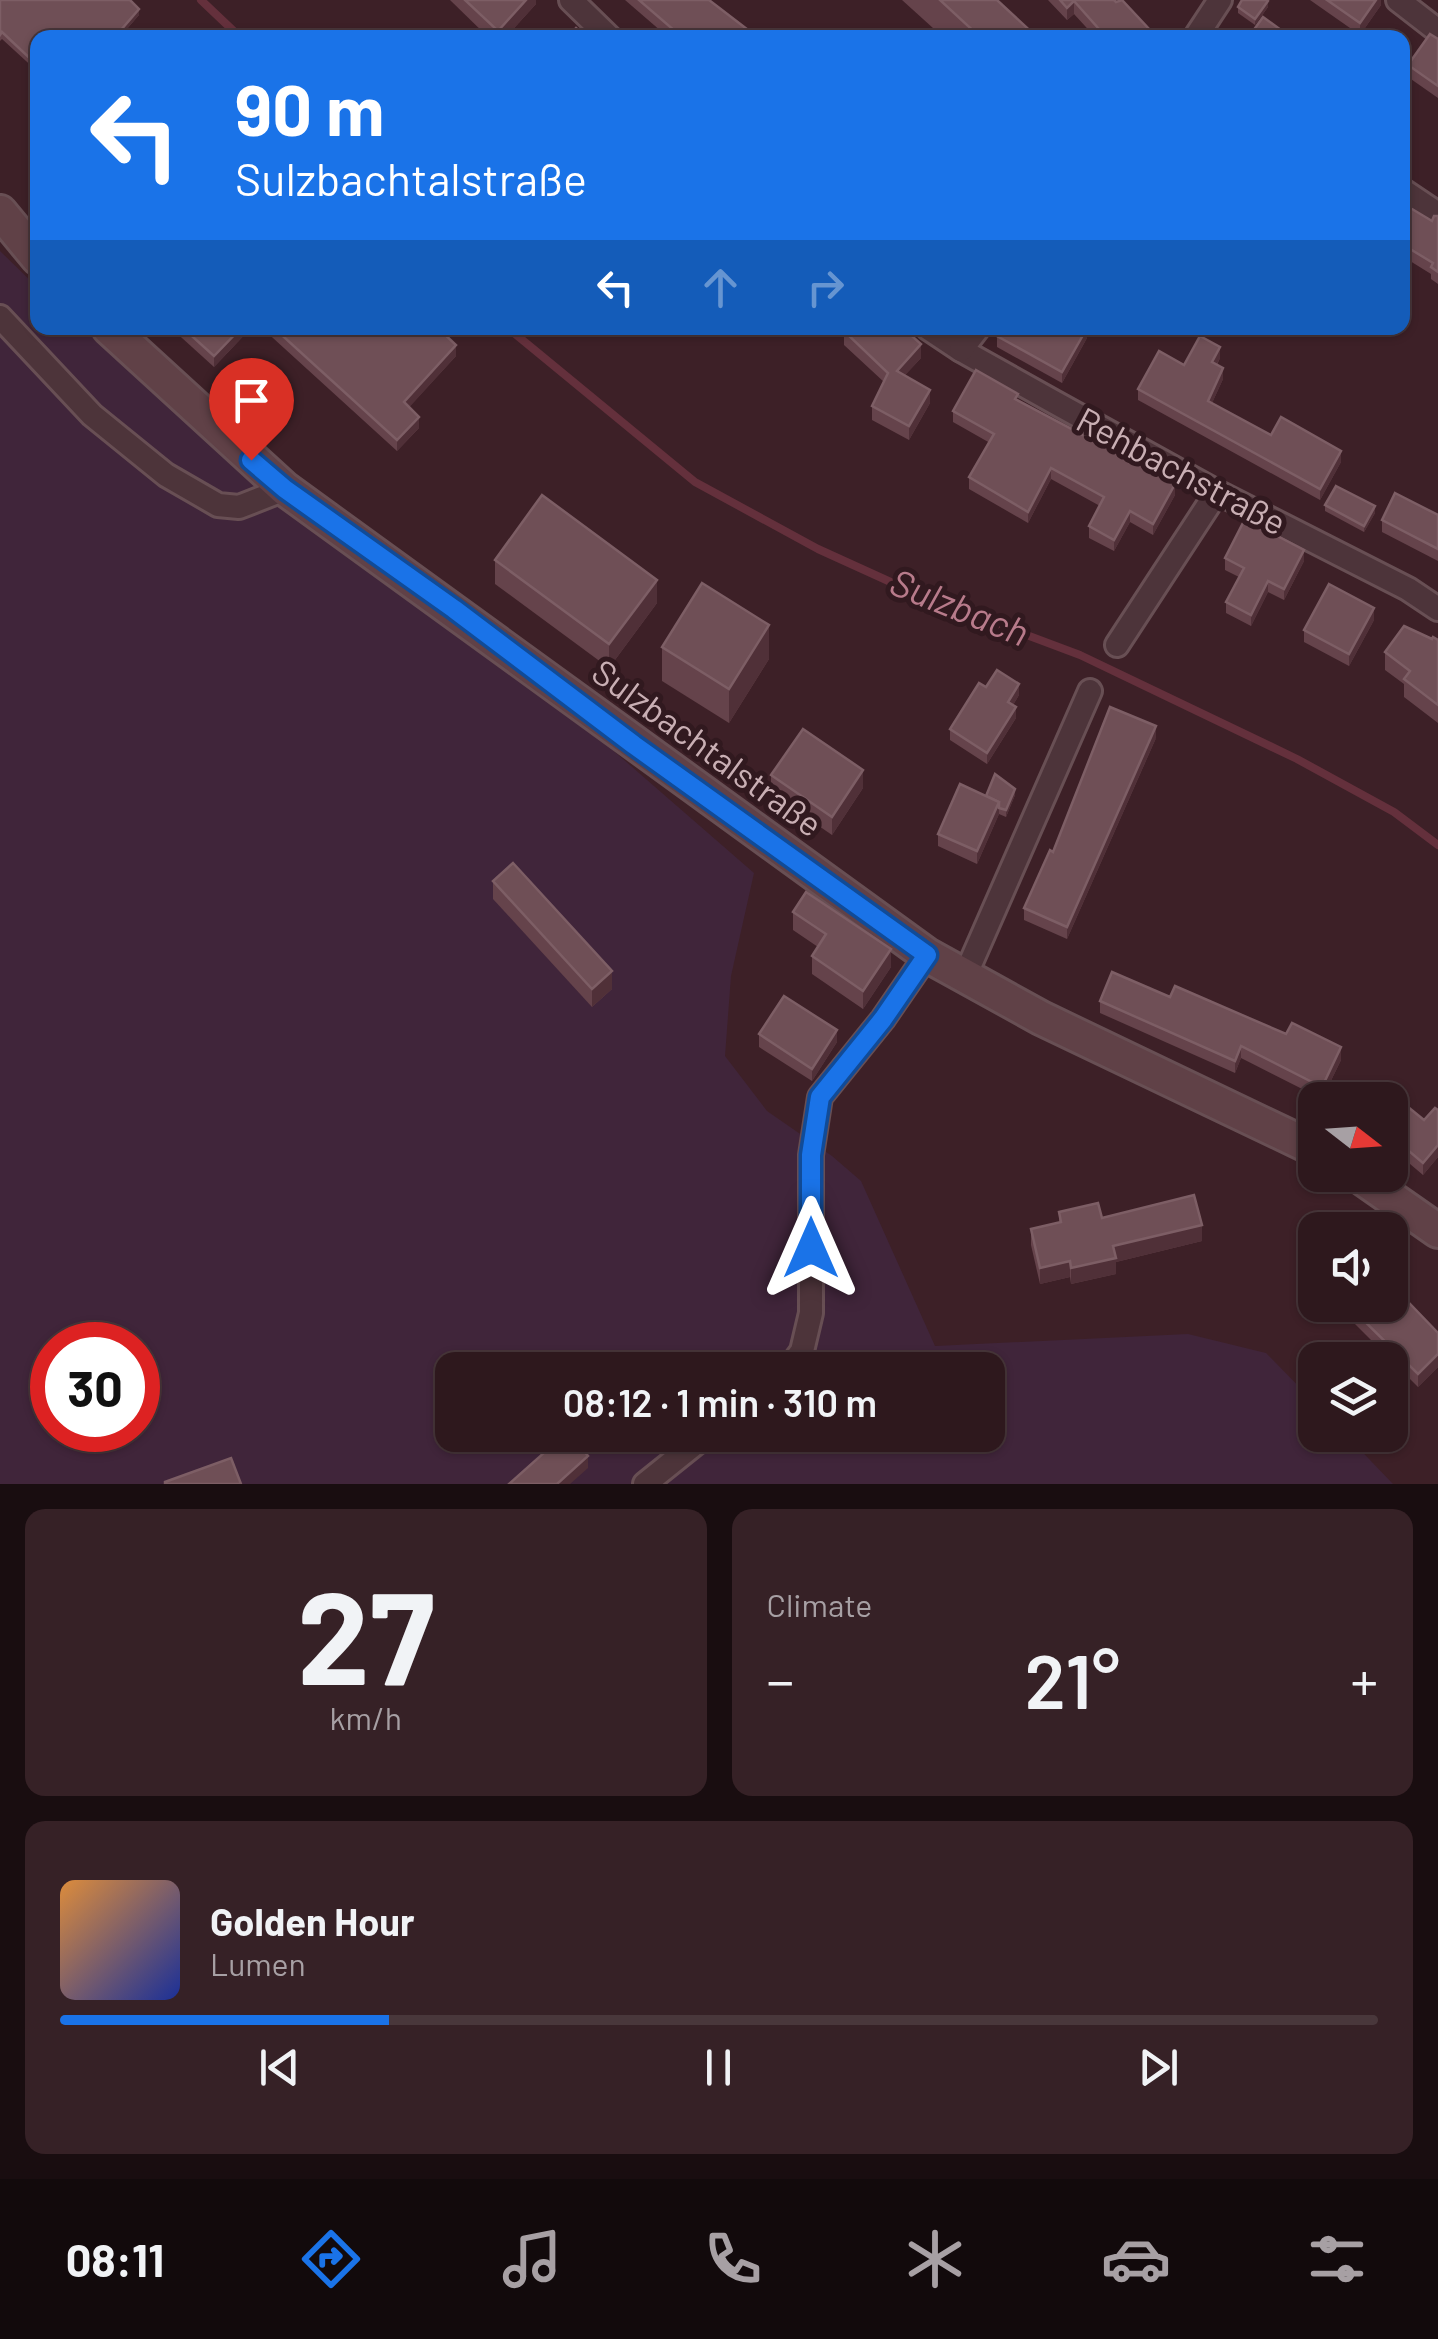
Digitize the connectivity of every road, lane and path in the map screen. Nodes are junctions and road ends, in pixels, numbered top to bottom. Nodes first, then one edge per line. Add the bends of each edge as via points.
1 (570, 0) edge
2 (1220, 0) edge
3 (1398, 0) edge
4 (602, 30) edge
5 (1200, 30) edge
6 (1438, 30) edge
7 (1410, 195) edge
8 (0, 212) edge
9 (1438, 214) edge
10 (30, 248) edge
11 (0, 317) edge
12 (117, 335) edge
13 (938, 335) edge
14 (973, 335) edge
15 (961, 350) junction
16 (285, 489) junction
17 (1217, 492) junction
18 (1438, 609) edge
19 (1117, 646) dead end
20 (1090, 691) dead end
21 (927, 955) junction
22 (965, 976) junction
23 (1298, 1141) edge
24 (1382, 1192) edge
25 (1438, 1231) edge
26 (801, 1352) edge
27 (685, 1452) edge
28 (645, 1484) edge

1 - 4 street
2 - 5 street
3 - 6 street
7 - 9 street
8 - 10 main road
11 - 16 street via 92,415 166,475 218,505 239,506
12 - 16 main road, Sulzbachtalstraße
13 - 15 street, Rehbachstraße
14 - 15 street
15 - 17 street, Rehbachstraße
16 - 21 main road, Sulzbachtalstraße
17 - 18 street, Rehbachstraße
17 - 19 street
20 - 22 street
21 - 22 main road, Sulzbachtalstraße
21 - 26 street via 820,1097 811,1155 811,1313
22 - 23 main road, Sulzbachtalstraße
24 - 25 main road
27 - 28 street

